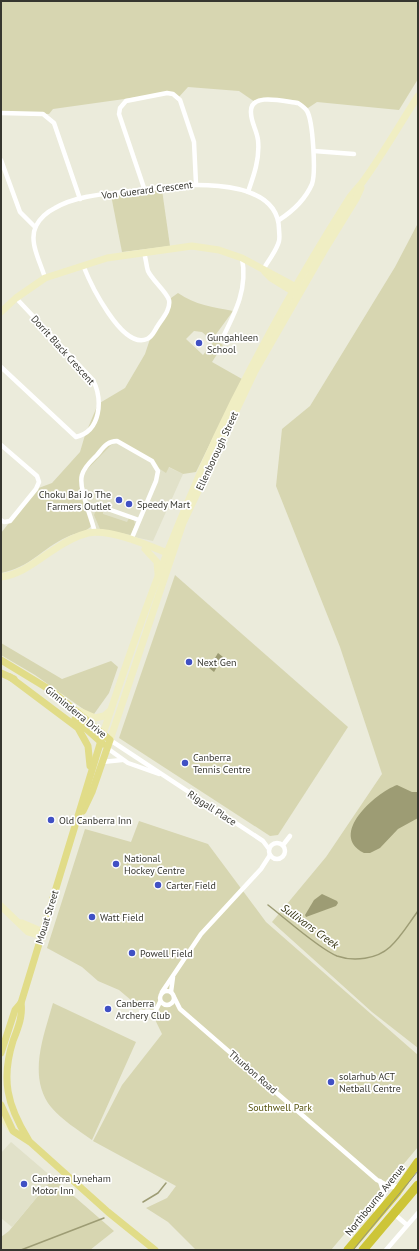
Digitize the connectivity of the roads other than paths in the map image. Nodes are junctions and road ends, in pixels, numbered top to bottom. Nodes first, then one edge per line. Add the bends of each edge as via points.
1 (418, 96) edge
2 (1, 113) edge
3 (314, 152) junction
4 (354, 154) dead end
5 (1, 160) edge
6 (196, 184) junction
7 (144, 188) junction
8 (248, 192) junction
9 (80, 199) junction
10 (279, 220) junction
11 (35, 227) junction
12 (144, 253) junction
13 (242, 258) junction
14 (83, 265) junction
15 (263, 270) junction
16 (45, 278) junction
17 (298, 291) junction
18 (16, 298) junction
19 (1, 312) edge
20 (222, 339) dead end
21 (1, 367) edge
22 (1, 445) edge
23 (88, 507) junction
24 (1, 520) edge
25 (139, 520) junction
26 (95, 533) junction
27 (131, 540) junction
28 (171, 542) junction
29 (147, 548) junction
30 (169, 556) junction
31 (158, 574) junction
32 (1, 577) edge
33 (1, 660) edge
34 (1, 673) edge
35 (10, 677) junction
36 (68, 703) junction
37 (110, 711) junction
38 (102, 737) junction
39 (110, 740) junction
40 (107, 748) junction
41 (123, 760) junction
42 (102, 762) junction
43 (90, 774) junction
44 (160, 775) junction
45 (73, 831) junction
46 (290, 836) dead end
47 (263, 841) junction
48 (274, 843) junction
49 (283, 845) junction
50 (269, 849) junction
51 (270, 855) junction
52 (275, 859) junction
53 (261, 869) junction
54 (1, 906) edge
55 (42, 934) junction
56 (173, 975) junction
57 (162, 992) junction
58 (171, 992) junction
59 (174, 997) junction
60 (160, 1002) junction
61 (21, 1003) junction
62 (168, 1005) junction
63 (180, 1009) junction
64 (141, 1012) dead end
65 (156, 1012) junction
66 (1, 1053) edge
67 (4, 1084) edge
68 (1, 1105) edge
69 (1, 1115) edge
70 (13, 1131) junction
71 (30, 1142) junction
72 (418, 1162) edge
73 (380, 1182) junction
74 (403, 1185) junction
75 (418, 1185) edge
76 (418, 1212) edge
77 (393, 1213) junction
78 (407, 1225) junction
79 (155, 1250) edge
80 (345, 1250) edge
81 (348, 1250) edge
82 (363, 1250) edge
83 (386, 1250) edge

1 - 17 main road, Ellenborough Street
2 - 9 street via 43,114 49,117 54,123
3 - 4 street
3 - 8 street via 308,111 302,105 263,99 255,102 251,114 258,140 257,166
3 - 10 street via 312,183 304,199
5 - 11 street via 20,212
6 - 7 street, Von Guerard Crescent
6 - 7 street via 194,142 180,100 167,93 126,101 120,108 119,114
6 - 8 street, Von Guerard Crescent
7 - 9 street, Von Guerard Crescent
8 - 10 street, Von Guerard Crescent via 271,205
9 - 11 street, Von Guerard Crescent via 56,207 42,217
10 - 15 street via 279,241
11 - 16 street via 35,251
12 - 13 main road via 192,246 219,250
12 - 14 main road via 107,258
12 - 14 street via 148,270 169,300 168,308 151,336 146,339 131,337 104,308 91,286
13 - 15 main road
13 - 20 street via 244,265 241,300
14 - 16 main road
15 - 17 main road via 274,274
16 - 18 main road
17 - 28 main road, Ellenborough Street via 235,400 198,476
17 - 30 main road, Ellenborough Street via 235,412
18 - 19 main road
18 - 21 street, Dorrit Black Crescent via 93,380 99,399 95,423 84,435 76,437
22 - 24 street via 37,476 39,482 10,521
23 - 25 street via 102,507
23 - 25 street via 81,484 83,472 106,445 114,441 120,442 152,461 158,470 156,481
23 - 26 street
25 - 27 street
26 - 27 main road
26 - 32 main road via 74,538 24,570
27 - 29 main road
28 - 29 main road
28 - 30 main road, Ellenborough Street
29 - 30 main road
29 - 31 main road via 157,562
30 - 31 main road, Ellenborough Street
30 - 39 main road, Ellenborough Street
31 - 37 main road, Ellenborough Street
33 - 36 main road, Ginninderra Drive
34 - 35 main road, Ginninderra Drive
35 - 38 main road, Ginninderra Drive via 48,699
35 - 43 main road via 78,728 88,746
36 - 37 main road via 93,718 102,717
36 - 38 main road, Ginninderra Drive
37 - 38 main road, Ellenborough Street
38 - 39 main road, Ginninderra Drive
38 - 40 main road, Ginninderra Drive
38 - 43 main road, Mouat Street
39 - 40 main road, Mouat Street
39 - 44 street, Riggall Place
40 - 41 street, Riggall Place
40 - 42 main road, Mouat Street
41 - 42 street, Riggall Place
41 - 44 street, Riggall Place
42 - 45 main road, Mouat Street via 92,792
43 - 45 main road, Mouat Street
44 - 47 street, Riggall Place
45 - 55 main road, Mouat Street
46 - 49 street
47 - 48 street, Riggall Place
47 - 50 street, Riggall Place
48 - 49 street
48 - 50 street
49 - 52 street via 284,855
50 - 51 street
51 - 52 street
51 - 53 street
52 - 53 street
53 - 56 street via 214,919
54 - 55 main road via 28,932
55 - 61 main road, Mouat Street
56 - 57 street
56 - 58 street
57 - 58 street
57 - 60 street via 159,996
58 - 59 street, Thurbon Road
59 - 62 street via 173,1002
59 - 63 street, Thurbon Road
60 - 62 street, Thurbon Road
60 - 65 street
61 - 66 main road, Mouat Street via 15,1010
61 - 67 main road, Mouat Street via 23,1013 8,1058
62 - 63 street, Thurbon Road
62 - 65 street
63 - 73 street, Thurbon Road
64 - 65 street
67 - 71 main road, Mouat Street via 13,1113
68 - 70 main road
69 - 70 main road
70 - 71 main road, Mouat Street
71 - 79 main road, Mouat Street
72 - 74 highway, Northbourne Avenue
73 - 74 street, Thurbon Road via 394,1188
73 - 80 street, Northbourne Avenue via 384,1191 378,1208 347,1244
74 - 81 highway, Northbourne Avenue
75 - 77 highway
76 - 78 street
77 - 78 street
77 - 82 highway
78 - 83 street

